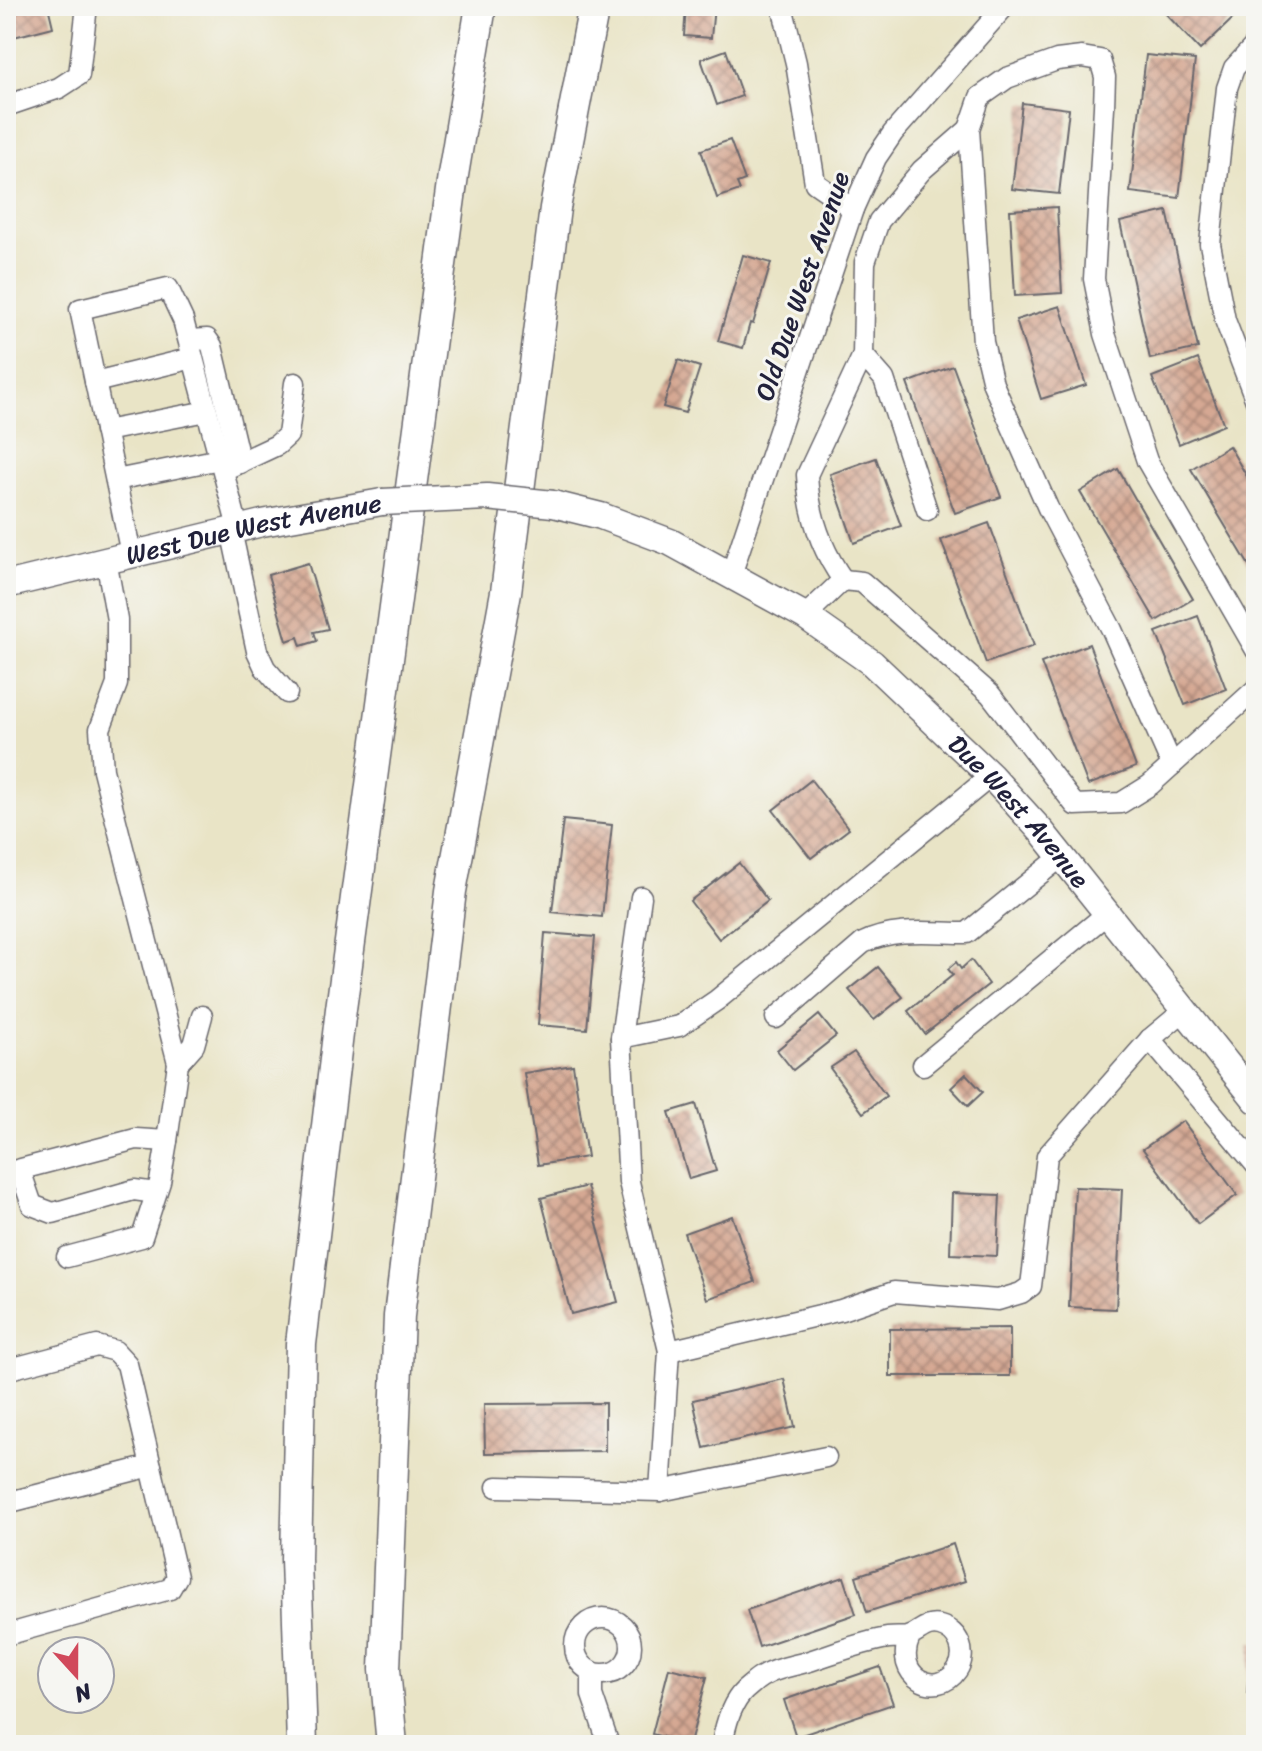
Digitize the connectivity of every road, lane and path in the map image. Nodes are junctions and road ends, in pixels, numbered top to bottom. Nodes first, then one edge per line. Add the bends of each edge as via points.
1 (87, 6) edge
2 (481, 6) edge
3 (594, 6) edge
4 (782, 6) edge
5 (1005, 6) edge
6 (1256, 44) edge
7 (6, 106) edge
8 (969, 129) junction
9 (853, 209) junction
10 (191, 349) junction
11 (863, 355) junction
12 (95, 382) junction
13 (295, 383) dead end
14 (1256, 401) edge
15 (207, 411) junction
16 (105, 431) junction
17 (227, 464) junction
18 (116, 480) junction
19 (927, 510) dead end
20 (234, 529) junction
21 (119, 557) junction
22 (731, 575) junction
23 (843, 580) junction
24 (6, 585) edge
25 (805, 616) junction
26 (1256, 650) edge
27 (1256, 689) edge
28 (287, 693) dead end
29 (1172, 765) junction
30 (991, 776) junction
31 (1062, 856) junction
32 (641, 897) dead end
33 (1109, 912) junction
34 (1186, 1009) junction
35 (202, 1016) dead end
36 (776, 1018) dead end
37 (621, 1038) junction
38 (1150, 1039) junction
39 (178, 1063) junction
40 (923, 1065) dead end
41 (1256, 1100) edge
42 (167, 1141) junction
43 (1256, 1165) edge
44 (13, 1172) edge
45 (156, 1193) junction
46 (67, 1257) dead end
47 (669, 1351) junction
48 (6, 1370) edge
49 (826, 1457) dead end
50 (151, 1466) junction
51 (497, 1487) dead end
52 (660, 1491) junction
53 (6, 1503) edge
54 (6, 1635) edge
55 (910, 1637) dead end
56 (592, 1673) dead end
57 (302, 1745) edge
58 (392, 1745) edge
59 (609, 1745) edge
60 (722, 1745) edge

1 - 7 street via 79,75 59,88
2 - 57 highway via 450,190 301,1344 296,1559
3 - 58 highway via 555,208 506,592 451,891 399,1316 385,1669
4 - 9 street via 815,183
5 - 9 street, Old Due West Avenue via 893,133
6 - 14 street via 1234,68 1227,88 1210,244 1225,320
8 - 11 street via 922,170 879,221 865,262
8 - 26 street via 980,97 1007,78 1057,60 1100,60 1105,77 1094,279 1105,334 1147,461
8 - 29 street via 983,342 993,384
9 - 22 street, Old Due West Avenue
10 - 12 street
10 - 12 street via 168,288 80,309
10 - 15 street
10 - 17 street via 207,339 212,346
11 - 19 street via 884,379
11 - 23 street via 807,475 817,530
12 - 16 street
13 - 17 street via 288,435 277,445
15 - 16 street
15 - 17 street
16 - 18 street
17 - 18 street
17 - 20 street
18 - 21 street
20 - 21 main road, West Due West Avenue
20 - 22 main road, West Due West Avenue, bridge via 382,502 487,497 601,516 660,537
20 - 28 street via 257,651
21 - 24 main road, West Due West Avenue
21 - 39 street via 117,684 100,729 103,770
22 - 25 main road, Due West Avenue
23 - 25 street
23 - 29 street via 862,582 990,694 1075,805 1121,803
25 - 30 main road, Due West Avenue via 872,663
27 - 29 street
30 - 31 main road, Due West Avenue
30 - 37 street via 717,1000 679,1026
31 - 33 main road, Due West Avenue
31 - 36 street via 967,933 902,932 863,943
32 - 37 street
33 - 34 main road, Due West Avenue
33 - 40 street
34 - 38 street
34 - 41 main road, Due West Avenue
35 - 39 street via 194,1045
37 - 47 street via 629,1182
38 - 43 street
38 - 47 street via 1047,1156 1031,1286 1021,1293 998,1300 894,1292
39 - 42 street
42 - 44 street via 136,1139
42 - 45 street
44 - 45 street via 32,1205 53,1213 134,1190
45 - 46 street via 142,1237
47 - 52 street
48 - 50 street via 97,1346 115,1351 127,1364
49 - 52 street
50 - 53 street
50 - 54 street via 177,1577 170,1589
51 - 52 street
55 - 60 street via 886,1638 765,1674 743,1692 725,1724
56 - 59 street via 592,1695

